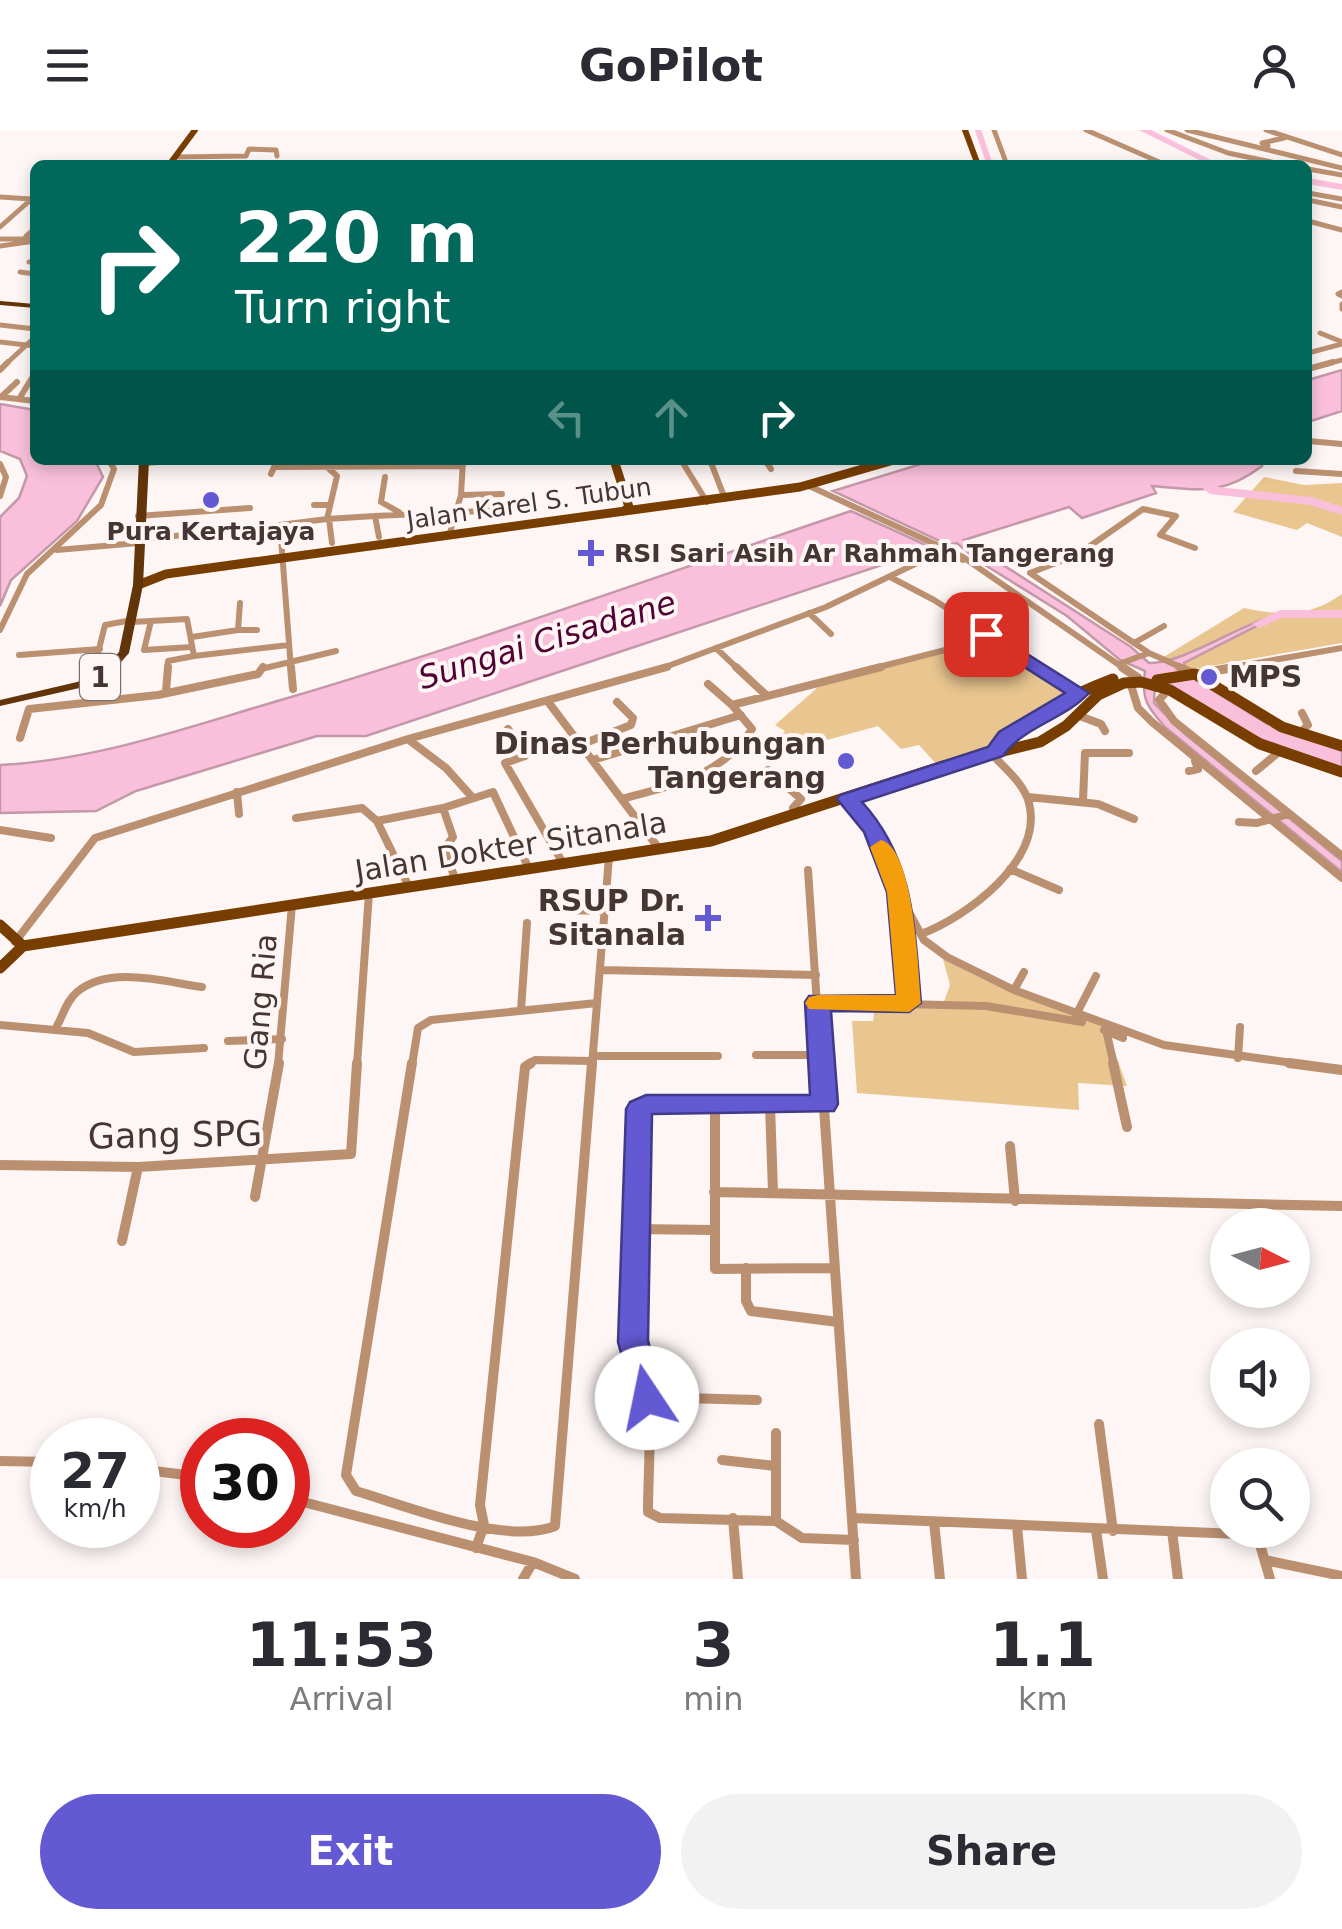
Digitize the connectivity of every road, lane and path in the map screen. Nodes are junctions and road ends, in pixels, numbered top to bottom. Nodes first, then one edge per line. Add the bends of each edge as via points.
1 (195, 130) edge
2 (965, 130) edge
3 (994, 130) edge
4 (1101, 130) edge
5 (1166, 130) edge
6 (1188, 130) edge
7 (1266, 130) edge
8 (1088, 131) edge
9 (1288, 137) junction
10 (1108, 140) junction
11 (1124, 140) dead end
12 (1268, 146) dead end
13 (1248, 147) junction
14 (1228, 153) junction
15 (1342, 155) edge
16 (277, 156) dead end
17 (172, 160) edge
18 (186, 160) edge
19 (976, 160) edge
20 (1005, 160) edge
21 (1154, 160) edge
22 (1262, 160) edge
23 (1306, 160) edge
24 (1312, 161) edge
25 (1342, 168) edge
26 (1312, 170) edge
27 (1342, 176) edge
28 (1312, 196) edge
29 (0, 197) edge
30 (1312, 197) edge
31 (30, 198) edge
32 (1342, 199) edge
33 (30, 202) edge
34 (1342, 207) edge
35 (1312, 222) edge
36 (1323, 226) junction
37 (0, 228) edge
38 (1342, 230) edge
39 (30, 232) edge
40 (1312, 232) edge
41 (26, 236) dead end
42 (30, 241) edge
43 (0, 242) edge
44 (30, 245) edge
45 (24, 252) dead end
46 (20, 272) dead end
47 (30, 273) edge
48 (0, 303) edge
49 (30, 306) edge
50 (0, 325) edge
51 (30, 332) edge
52 (1320, 333) dead end
53 (30, 340) edge
54 (0, 342) edge
55 (1342, 343) edge
56 (26, 345) junction
57 (30, 345) edge
58 (1312, 351) edge
59 (1342, 360) edge
60 (1312, 368) edge
61 (0, 370) edge
62 (30, 380) edge
63 (17, 382) dead end
64 (1, 397) edge
65 (18, 399) junction
66 (30, 401) edge
67 (1312, 441) edge
68 (1342, 444) edge
69 (112, 465) edge
70 (144, 465) edge
71 (310, 465) edge
72 (329, 465) edge
73 (462, 465) edge
74 (616, 465) edge
75 (684, 465) edge
76 (712, 465) edge
77 (769, 465) edge
78 (877, 465) edge
79 (1, 466) edge
80 (771, 469) dead end
81 (1296, 471) dead end
82 (272, 474) dead end
83 (1342, 474) edge
84 (386, 477) dead end
85 (807, 485) junction
86 (502, 494) dead end
87 (461, 495) junction
88 (0, 496) edge
89 (628, 496) junction
90 (725, 499) junction
91 (706, 502) junction
92 (330, 505) junction
93 (314, 506) dead end
94 (660, 507) junction
95 (250, 508) dead end
96 (526, 509) dead end
97 (624, 511) junction
98 (458, 512) junction
99 (403, 514) junction
100 (138, 516) junction
101 (375, 516) junction
102 (328, 519) junction
103 (210, 533) dead end
104 (449, 536) junction
105 (379, 537) dead end
106 (138, 541) junction
107 (332, 543) dead end
108 (1194, 548) dead end
109 (57, 550) junction
110 (966, 558) junction
111 (285, 559) junction
112 (138, 567) junction
113 (166, 574) junction
114 (892, 578) junction
115 (138, 584) junction
116 (240, 603) dead end
117 (808, 613) junction
118 (132, 621) junction
119 (150, 621) junction
120 (1164, 626) dead end
121 (0, 630) edge
122 (238, 630) junction
123 (257, 630) dead end
124 (830, 634) dead end
125 (192, 636) junction
126 (992, 638) junction
127 (1134, 643) junction
128 (289, 645) junction
129 (716, 648) junction
130 (1342, 648) edge
131 (193, 651) junction
132 (336, 651) dead end
133 (1146, 654) junction
134 (19, 655) dead end
135 (290, 661) junction
136 (1119, 664) junction
137 (1192, 674) junction
138 (1133, 680) junction
139 (708, 684) dead end
140 (1164, 687) junction
141 (293, 688) dead end
142 (166, 692) junction
143 (1078, 693) junction
144 (766, 696) junction
145 (617, 702) dead end
146 (0, 703) edge
147 (549, 703) junction
148 (732, 705) junction
149 (1302, 713) dead end
150 (741, 714) junction
151 (1077, 716) junction
152 (1030, 723) junction
153 (508, 729) dead end
154 (1106, 731) dead end
155 (1300, 733) junction
156 (1053, 736) junction
157 (20, 738) dead end
158 (408, 739) junction
159 (580, 745) junction
160 (1342, 746) edge
161 (993, 752) junction
162 (1279, 752) junction
163 (1128, 753) dead end
164 (1196, 757) junction
165 (593, 760) junction
166 (768, 770) dead end
167 (1190, 771) dead end
168 (1256, 771) dead end
169 (1342, 772) edge
170 (237, 792) junction
171 (472, 797) junction
172 (1028, 797) junction
173 (622, 799) junction
174 (848, 799) junction
175 (1083, 801) junction
176 (443, 808) junction
177 (239, 814) dead end
178 (1288, 814) junction
179 (798, 816) junction
180 (296, 818) dead end
181 (1134, 819) dead end
182 (1273, 819) junction
183 (377, 821) junction
184 (1239, 822) dead end
185 (0, 830) edge
186 (52, 838) dead end
187 (660, 850) junction
188 (1342, 856) edge
189 (609, 862) junction
190 (564, 865) junction
191 (1010, 869) junction
192 (530, 870) junction
193 (808, 870) dead end
194 (1342, 878) edge
195 (456, 880) junction
196 (409, 888) junction
197 (1059, 890) dead end
198 (898, 892) junction
199 (369, 893) junction
200 (292, 906) junction
201 (564, 910) dead end
202 (604, 911) junction
203 (527, 923) dead end
204 (0, 925) edge
205 (921, 934) junction
206 (19, 944) junction
207 (0, 968) edge
208 (602, 970) junction
209 (1024, 972) dead end
210 (816, 975) junction
211 (1096, 976) dead end
212 (202, 987) dead end
213 (1014, 990) junction
214 (818, 1002) junction
215 (598, 1003) junction
216 (909, 1003) junction
217 (522, 1010) junction
218 (1076, 1015) junction
219 (0, 1025) edge
220 (57, 1026) junction
221 (1240, 1026) dead end
222 (1106, 1030) junction
223 (1123, 1038) dead end
224 (282, 1039) junction
225 (228, 1041) dead end
226 (204, 1048) dead end
227 (756, 1055) dead end
228 (821, 1055) junction
229 (718, 1056) dead end
230 (594, 1058) junction
231 (1238, 1058) junction
232 (1342, 1070) edge
233 (824, 1104) junction
234 (715, 1105) junction
235 (770, 1105) junction
236 (1127, 1127) dead end
237 (1010, 1146) dead end
238 (263, 1161) junction
239 (138, 1167) junction
240 (1, 1169) edge
241 (714, 1192) junction
242 (773, 1192) junction
243 (829, 1192) junction
244 (255, 1197) dead end
245 (1015, 1202) junction
246 (1342, 1206) edge
247 (634, 1228) junction
248 (715, 1230) junction
249 (122, 1241) dead end
250 (746, 1268) junction
251 (834, 1268) junction
252 (838, 1322) junction
253 (647, 1398) junction
254 (757, 1400) dead end
255 (1099, 1424) dead end
256 (776, 1434) dead end
257 (722, 1460) dead end
258 (0, 1461) edge
259 (30, 1462) edge
260 (775, 1466) junction
261 (310, 1504) edge
262 (733, 1518) junction
263 (852, 1518) junction
264 (776, 1521) junction
265 (934, 1522) junction
266 (484, 1525) junction
267 (1016, 1526) junction
268 (1096, 1530) junction
269 (1113, 1530) junction
270 (1172, 1531) junction
271 (1210, 1532) edge
272 (854, 1540) junction
273 (476, 1548) junction
274 (1263, 1548) edge
275 (1266, 1560) junction
276 (533, 1562) junction
277 (1342, 1576) edge
278 (523, 1579) edge
279 (574, 1579) edge
280 (738, 1579) edge
281 (856, 1579) edge
282 (940, 1579) edge
283 (1022, 1579) edge
284 (1103, 1579) edge
285 (1178, 1579) edge
286 (1270, 1579) edge

1 - 17 main road
2 - 19 main road
3 - 20 street
4 - 8 street
5 - 14 street
6 - 13 street
7 - 9 street
8 - 10 street
9 - 12 street via 1262,143
9 - 15 street
10 - 11 street
10 - 21 street
13 - 14 street
13 - 23 street
14 - 22 street
16 - 18 street via 276,150 249,149 246,156
24 - 25 street
26 - 27 street
28 - 32 street
29 - 31 street
30 - 34 street
33 - 37 street
35 - 36 street
36 - 38 street
36 - 40 street
39 - 41 street
42 - 43 street
44 - 45 street
46 - 47 street
48 - 49 highway
50 - 51 street
52 - 55 street
53 - 56 street
54 - 56 street
55 - 58 street
56 - 57 street
56 - 61 street
59 - 60 street
62 - 65 street
63 - 64 street
64 - 65 street
65 - 66 street
67 - 68 street
69 - 109 street via 106,499
70 - 100 highway, 1
71 - 82 street via 274,467
72 - 92 street via 337,476
73 - 87 street
74 - 89 main road
75 - 91 street
76 - 90 street
77 - 80 street
78 - 85 main road, Jalan Karel S. Tubun
79 - 88 street via 6,477
81 - 83 street
84 - 99 street via 381,502
85 - 90 main road, Jalan Karel S. Tubun
85 - 110 street
86 - 87 street
87 - 98 street
89 - 94 main road
89 - 97 main road
90 - 91 main road, Jalan Karel S. Tubun
91 - 94 main road, Jalan Karel S. Tubun
92 - 93 street
92 - 102 street
94 - 97 main road, Jalan Karel S. Tubun
95 - 100 street
96 - 98 street
97 - 104 main road, Jalan Karel S. Tubun
98 - 99 street
98 - 104 street
99 - 101 street
100 - 106 highway, 1
101 - 102 street
101 - 105 street
102 - 107 street
102 - 111 street via 280,523
103 - 106 street
104 - 111 main road, Jalan Karel S. Tubun
106 - 109 street
106 - 112 highway, 1
108 - 127 street via 1160,534 1176,516 1143,510 1099,545 1030,572
109 - 121 street via 25,576
110 - 114 street via 940,552
110 - 136 street
111 - 113 main road, Jalan Karel S. Tubun
111 - 128 street
112 - 113 main road, Jalan Karel S. Tubun
112 - 115 highway, 1
113 - 115 main road, Jalan Karel S. Tubun
114 - 117 street
114 - 126 street
115 - 118 highway, 1
116 - 122 street
117 - 124 street
117 - 129 street
118 - 119 street
118 - 134 street via 105,625 98,653
118 - 146 highway, 1 via 124,653 103,676
119 - 125 street via 187,619
119 - 131 street via 144,650
120 - 127 street
122 - 123 street
122 - 125 street
125 - 131 street
126 - 143 street
126 - 144 street
127 - 133 street
128 - 131 street
128 - 135 street
129 - 144 street
129 - 147 street
130 - 137 street
131 - 142 street via 168,661
132 - 135 street
133 - 136 street
133 - 137 street
135 - 141 street
135 - 142 street
136 - 138 street
136 - 138 street
137 - 138 main road
137 - 155 main road
138 - 140 main road
138 - 143 main road, Jalan Dokter Sitanala
138 - 151 main road, Jalan Dokter Sitanala via 1092,696
138 - 164 street via 1138,708
139 - 148 street
140 - 162 main road
140 - 178 street via 1158,700 1174,722
142 - 157 street via 29,709
143 - 152 main road, Jalan Dokter Sitanala
144 - 148 street
145 - 159 street via 633,718 631,725
147 - 158 street
147 - 159 street
148 - 150 street
149 - 155 street via 1308,724
150 - 165 street
150 - 173 street via 752,729 747,740 709,772
151 - 154 street
151 - 156 main road, Jalan Dokter Sitanala
152 - 156 main road
152 - 161 main road, Jalan Dokter Sitanala
153 - 190 street via 526,756 505,764
155 - 160 main road
156 - 161 main road, Jalan Dokter Sitanala
158 - 170 street
158 - 171 street
159 - 165 street
161 - 172 street
161 - 174 main road, Jalan Dokter Sitanala
162 - 168 street
162 - 169 main road
163 - 175 street via 1085,752
164 - 167 street via 1198,769
164 - 182 street
165 - 173 street
166 - 179 street via 801,800 793,808
170 - 177 street
170 - 206 street via 95,838
171 - 176 street
171 - 192 street via 493,792
172 - 175 street
172 - 191 street via 1031,828
173 - 187 street
174 - 179 main road, Jalan Dokter Sitanala
174 - 198 street via 875,830
175 - 181 street
176 - 183 street
176 - 195 street via 452,837 444,850
178 - 182 street
178 - 188 street
179 - 187 main road, Jalan Dokter Sitanala
180 - 183 street via 362,808
182 - 184 street
182 - 194 street
183 - 196 street
185 - 186 street
187 - 189 main road, Jalan Dokter Sitanala
189 - 190 main road, Jalan Dokter Sitanala
189 - 202 street
190 - 192 main road, Jalan Dokter Sitanala
191 - 197 street
191 - 205 street via 967,912
192 - 195 main road, Jalan Dokter Sitanala
193 - 210 street
195 - 196 main road, Jalan Dokter Sitanala
196 - 199 main road, Jalan Dokter Sitanala
198 - 205 street
198 - 216 street
199 - 200 main road, Jalan Dokter Sitanala
199 - 238 street, Gang SPG via 352,1154
200 - 206 main road, Jalan Dokter Sitanala
200 - 224 street, Gang Ria
201 - 202 street
202 - 208 street
203 - 217 street
204 - 206 main road
205 - 213 street via 947,957
206 - 207 main road
208 - 210 street
208 - 215 street
209 - 213 street
210 - 214 street
211 - 218 street
212 - 220 street via 126,978 97,983 72,996
213 - 218 street
214 - 216 street
214 - 228 street
215 - 217 street
215 - 230 street
216 - 222 street via 1021,1012
217 - 266 street via 431,1020 414,1037 346,1475 356,1491
218 - 231 street via 1164,1045
219 - 220 street
220 - 226 street via 134,1052
221 - 231 street
222 - 223 street
222 - 236 street
224 - 225 street
224 - 238 street, Gang Ria
227 - 228 street
228 - 233 street
229 - 230 street
230 - 266 street via 536,1060 525,1067 480,1506
230 - 266 street via 555,1526 535,1534
231 - 232 street
233 - 235 street
233 - 243 street
234 - 235 street
234 - 241 street
234 - 247 street via 639,1109
235 - 242 street
237 - 245 street
238 - 239 street, Gang SPG
238 - 244 street, Gang Ria
239 - 240 street, Gang SPG
239 - 249 street
241 - 242 street
241 - 248 street
242 - 243 street
243 - 245 street
243 - 251 street
245 - 246 street
247 - 248 street
247 - 253 street via 633,1342
248 - 250 street via 715,1269
250 - 251 street
250 - 252 street via 750,1312
251 - 252 street
252 - 263 street
253 - 254 street
253 - 262 street via 648,1512 660,1518
255 - 269 street
256 - 260 street
257 - 260 street
258 - 259 street
260 - 264 street
261 - 273 street
262 - 264 street
262 - 280 street
263 - 265 street
263 - 272 street
264 - 272 street via 801,1540
265 - 267 street
265 - 282 street
266 - 273 street
267 - 268 street
267 - 283 street
268 - 269 street
268 - 284 street
269 - 270 street
270 - 271 street
270 - 285 street
272 - 281 street
273 - 276 street
274 - 275 street
275 - 277 street
275 - 286 street
276 - 278 street
276 - 279 street

